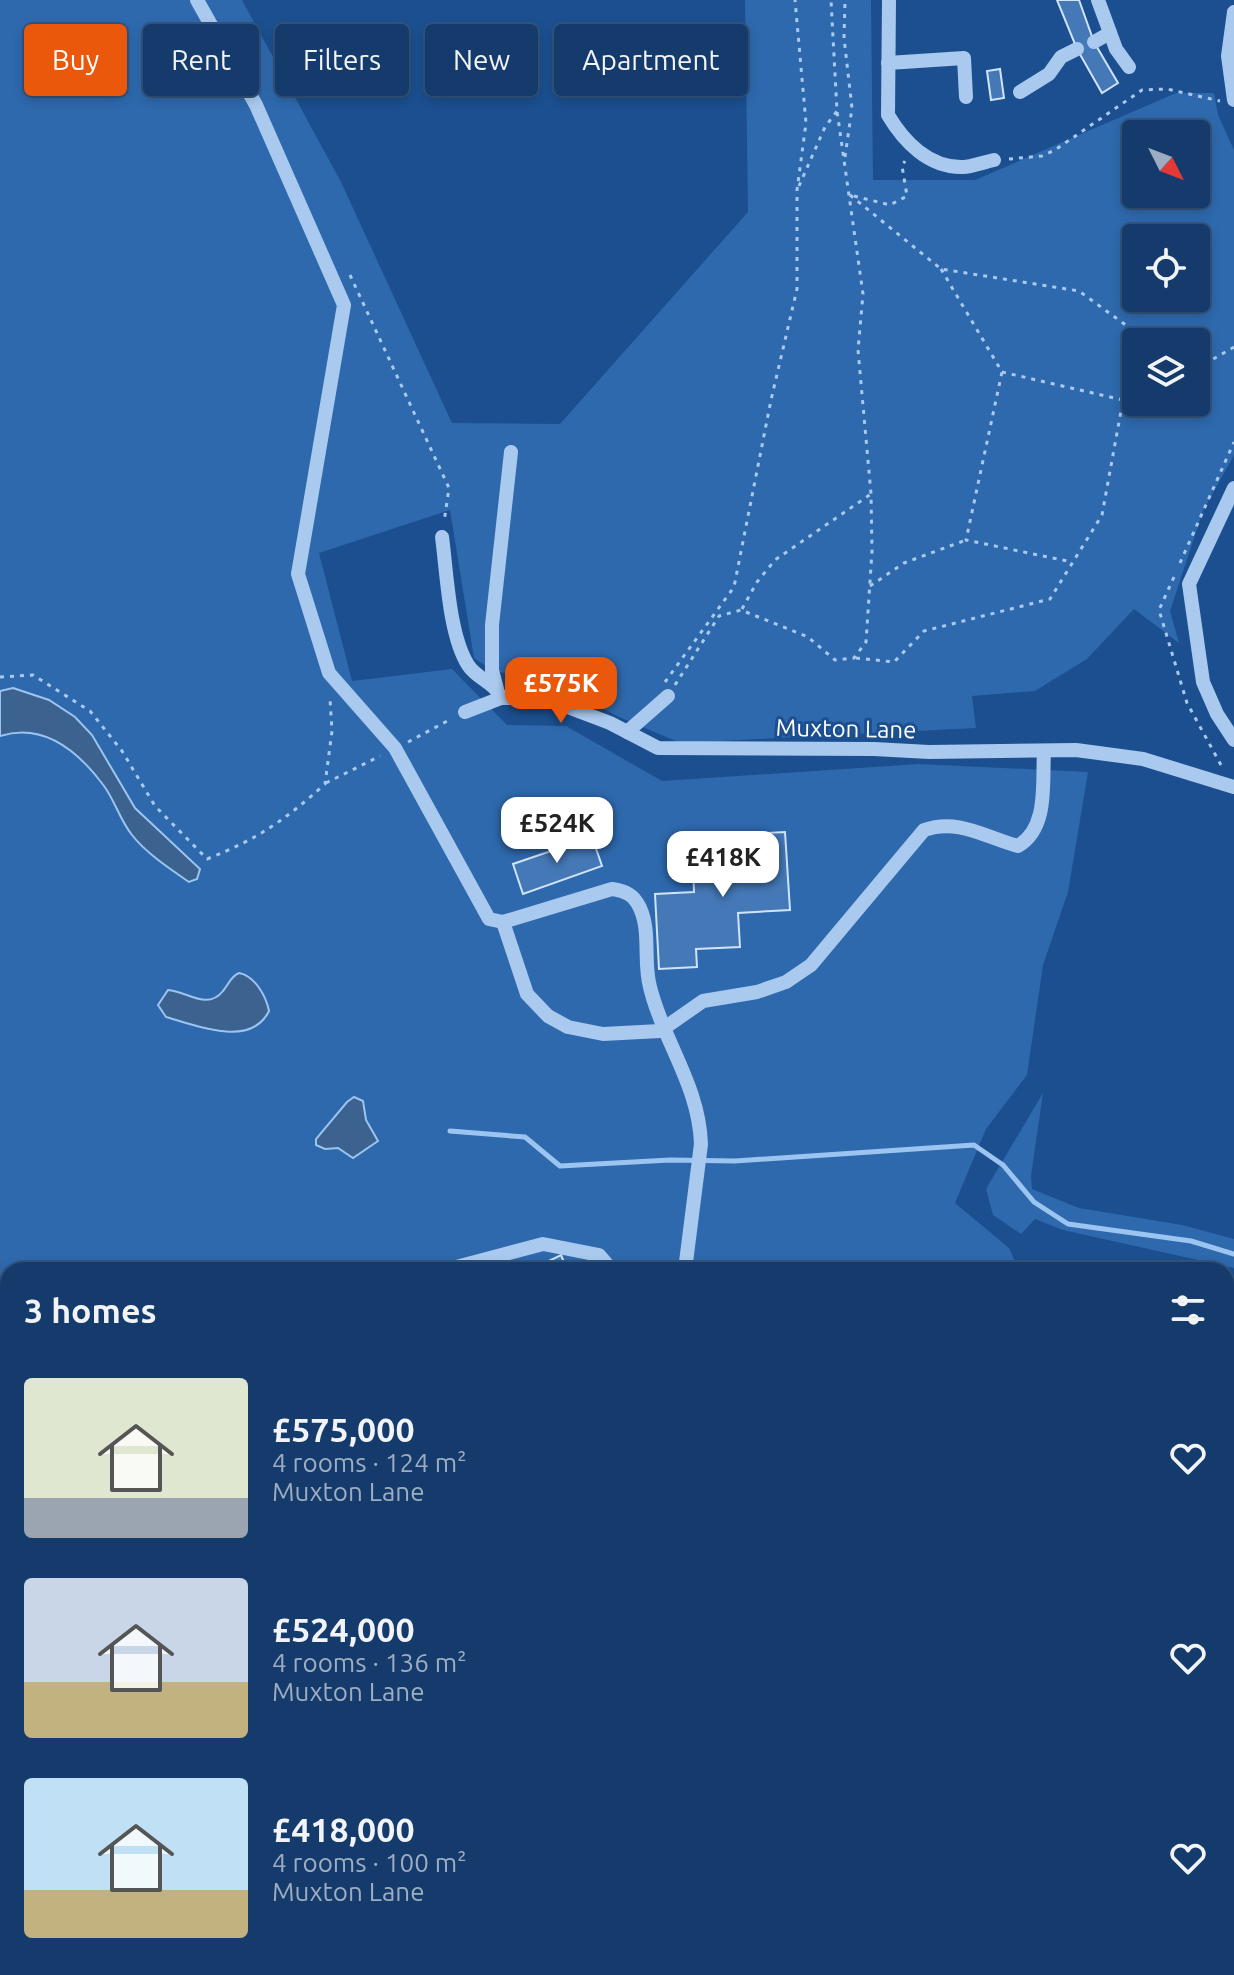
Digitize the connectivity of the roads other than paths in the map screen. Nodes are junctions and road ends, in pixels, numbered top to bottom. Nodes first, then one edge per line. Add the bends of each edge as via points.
1 (197, 0) edge
2 (889, 0) edge
3 (1098, 0) edge
4 (1234, 12) edge
5 (1110, 33) junction
6 (1094, 42) dead end
7 (1077, 49) dead end
8 (888, 63) junction
9 (1129, 67) dead end
10 (1020, 92) dead end
11 (966, 97) dead end
12 (1228, 101) edge
13 (994, 160) road end
14 (511, 452) dead end
15 (1234, 488) edge
16 (442, 537) road end
17 (664, 692) road end
18 (499, 694) junction
19 (465, 712) dead end
20 (627, 732) junction
21 (1234, 740) edge
22 (1044, 752) junction
23 (1233, 787) edge
24 (503, 922) junction
25 (667, 1028) junction
26 (469, 1262) edge
27 (605, 1262) edge
28 (686, 1262) edge

1 - 24 street via 256,105 344,305 298,574 329,673 395,748 489,919
2 - 8 street
3 - 5 street
4 - 12 street
5 - 6 street
5 - 9 street
7 - 10 street
8 - 11 street via 964,58
8 - 13 street via 888,115 913,147 927,159 963,167
14 - 18 street via 492,625 492,670
15 - 21 street via 1189,584 1203,682
16 - 18 street via 462,654 477,678
17 - 20 street
18 - 19 street, Muxton Lane
18 - 20 street, Muxton Lane via 544,698
20 - 22 street, Muxton Lane via 658,748
22 - 23 street, Muxton Lane via 1076,750 1143,759
22 - 25 street via 1044,805 1024,842 1018,846 958,825 924,830 811,965 772,987 703,1001
24 - 25 street via 527,994 548,1016 568,1027 603,1034
24 - 25 street via 612,889 633,896 641,910 649,985
25 - 28 street via 700,1125
26 - 27 street via 543,1244 599,1255

